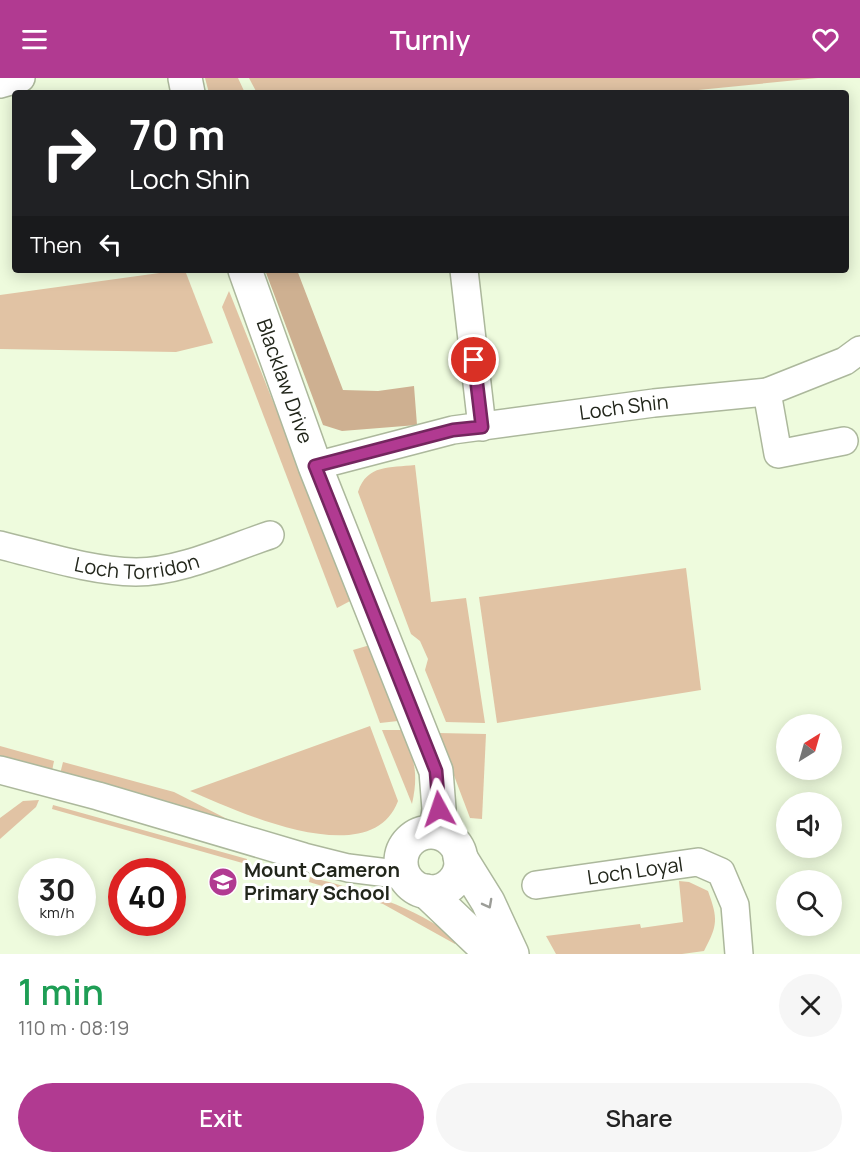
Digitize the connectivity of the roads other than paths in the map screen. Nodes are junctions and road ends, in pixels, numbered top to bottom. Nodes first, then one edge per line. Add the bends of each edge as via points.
1 (21, 78) edge
2 (0, 84) edge
3 (247, 273) edge
4 (464, 273) edge
5 (860, 350) edge
6 (767, 392) junction
7 (482, 427) junction
8 (844, 441) dead end
9 (315, 466) junction
10 (270, 535) dead end
11 (0, 545) edge
12 (0, 770) edge
13 (436, 832) junction
14 (460, 857) junction
15 (415, 883) junction
16 (536, 885) dead end
17 (492, 954) edge
18 (512, 954) edge
19 (739, 954) edge

1 - 2 street
3 - 9 street, Blacklaw Drive
4 - 7 street
5 - 6 street, Loch Shin via 845,361
6 - 7 street, Loch Shin
6 - 8 street via 778,454
7 - 9 street, Loch Shin via 453,430
9 - 13 street, Blacklaw Drive via 436,771
10 - 11 street, Loch Torridon via 178,565 138,572 88,567
12 - 15 street via 304,857
13 - 14 street via 452,841
13 - 15 street via 414,837 407,845 401,865
14 - 15 street via 458,875 445,889
14 -> 18 street via 488,902
15 - 17 street
16 - 19 street, Loch Loyal via 698,862 721,872 735,905

